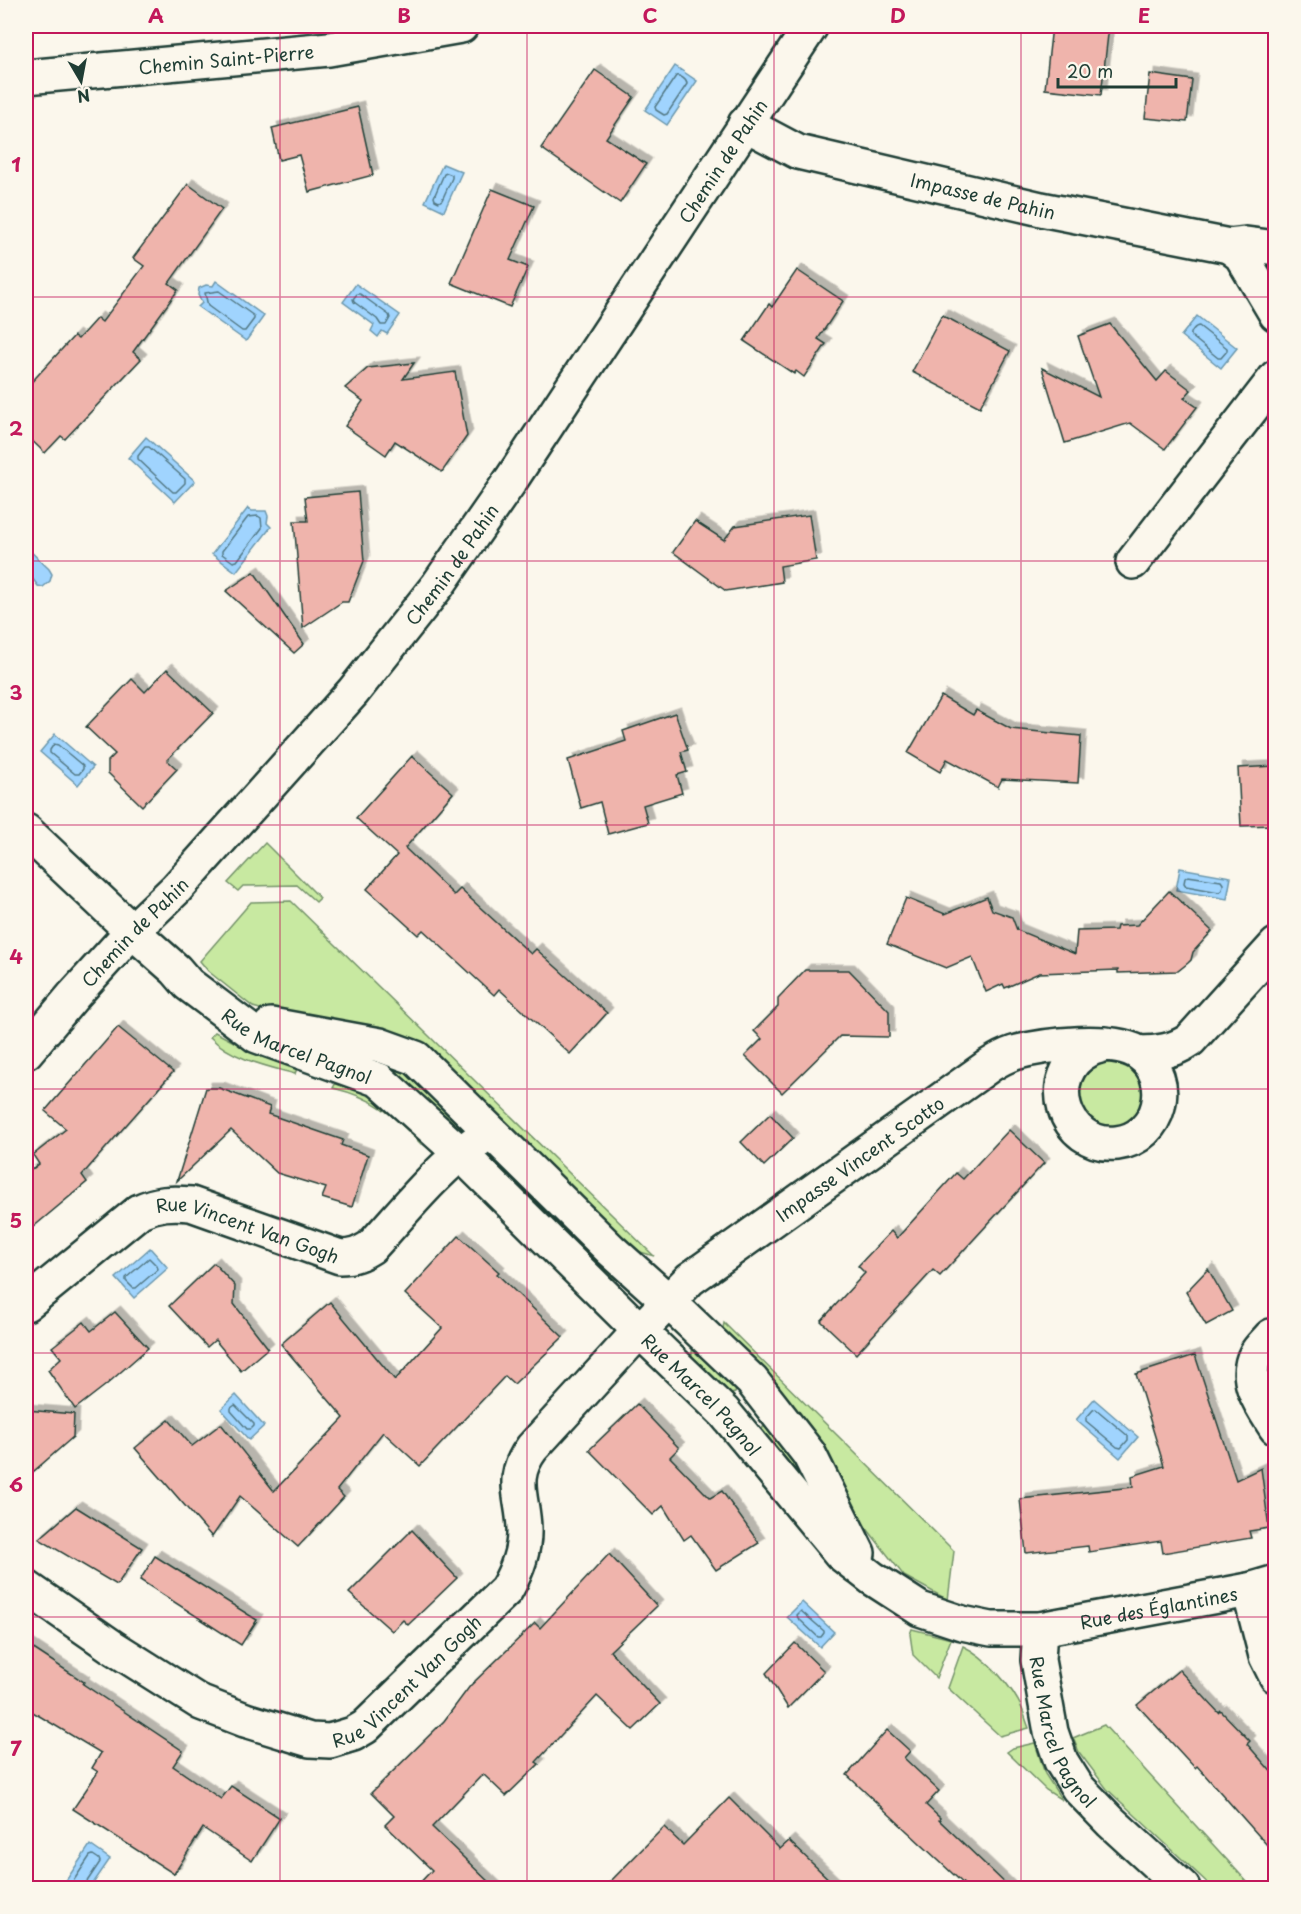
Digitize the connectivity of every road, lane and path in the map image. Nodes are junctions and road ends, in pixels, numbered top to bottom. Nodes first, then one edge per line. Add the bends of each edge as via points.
1 (461, 26) edge
2 (811, 26) edge
3 (26, 77) edge
4 (745, 124) junction
5 (1229, 246) junction
6 (1275, 248) edge
7 (1275, 314) edge
8 (1275, 377) edge
9 (1133, 562) dead end
10 (26, 831) edge
11 (132, 932) junction
12 (1275, 945) edge
13 (231, 1018) junction
14 (1106, 1044) junction
15 (26, 1052) edge
16 (1139, 1053) junction
17 (490, 1132) junction
18 (460, 1153) junction
19 (668, 1300) junction
20 (26, 1304) edge
21 (640, 1331) junction
22 (1270, 1336) dead end
23 (1275, 1428) edge
24 (872, 1578) junction
25 (1262, 1586) edge
26 (26, 1587) edge
27 (1040, 1629) junction
28 (1275, 1676) edge
29 (1183, 1888) edge

1 - 3 street, Chemin Saint-Pierre via 329,50
2 - 4 street, Chemin de Pahin
4 - 5 street, Impasse de Pahin via 798,152 1041,209
4 - 11 street, Chemin de Pahin via 438,585 353,692
5 - 6 street, Impasse de Pahin
5 - 7 street via 1241,255
8 - 9 street
10 - 11 street, Rue Marcel Pagnol
11 - 13 street, Rue Marcel Pagnol
11 - 15 street, Chemin de Pahin
12 - 16 street, Impasse Vincent Scotto via 1190,1040 1176,1048
13 - 17 street via 380,1045 416,1058
13 - 18 street, Rue Marcel Pagnol via 257,1036 379,1080
14 - 16 street, Impasse Vincent Scotto via 1123,1045
14 - 16 street via 1089,1049 1076,1059 1062,1090 1063,1107 1071,1122 1083,1135 1099,1142 1133,1138 1147,1128 1156,1114 1161,1097 1159,1080 1152,1064
14 - 19 street, Impasse Vincent Scotto via 1038,1048 996,1061 690,1279
17 - 18 street, Rue Vincent Van Gogh
17 - 19 street
18 - 20 street, Rue Vincent Van Gogh via 361,1254 340,1257 191,1204 169,1202 140,1211
18 - 21 street, Rue Marcel Pagnol
19 - 21 street, Impasse Vincent Scotto
19 - 24 street via 752,1381 809,1454
21 - 24 street, Rue Marcel Pagnol via 724,1412 841,1554
21 - 26 street, Rue Vincent Van Gogh via 524,1459 518,1485 523,1548 518,1569 506,1590 353,1734 330,1741 302,1739 201,1703
22 - 23 street via 1255,1355 1250,1377
24 - 27 street, Rue Marcel Pagnol via 920,1609 962,1623 991,1629
25 - 27 street, Rue des Églantines
25 - 28 street via 1266,1656
27 - 29 street, Rue Marcel Pagnol via 1038,1660 1051,1732 1061,1761 1078,1788

